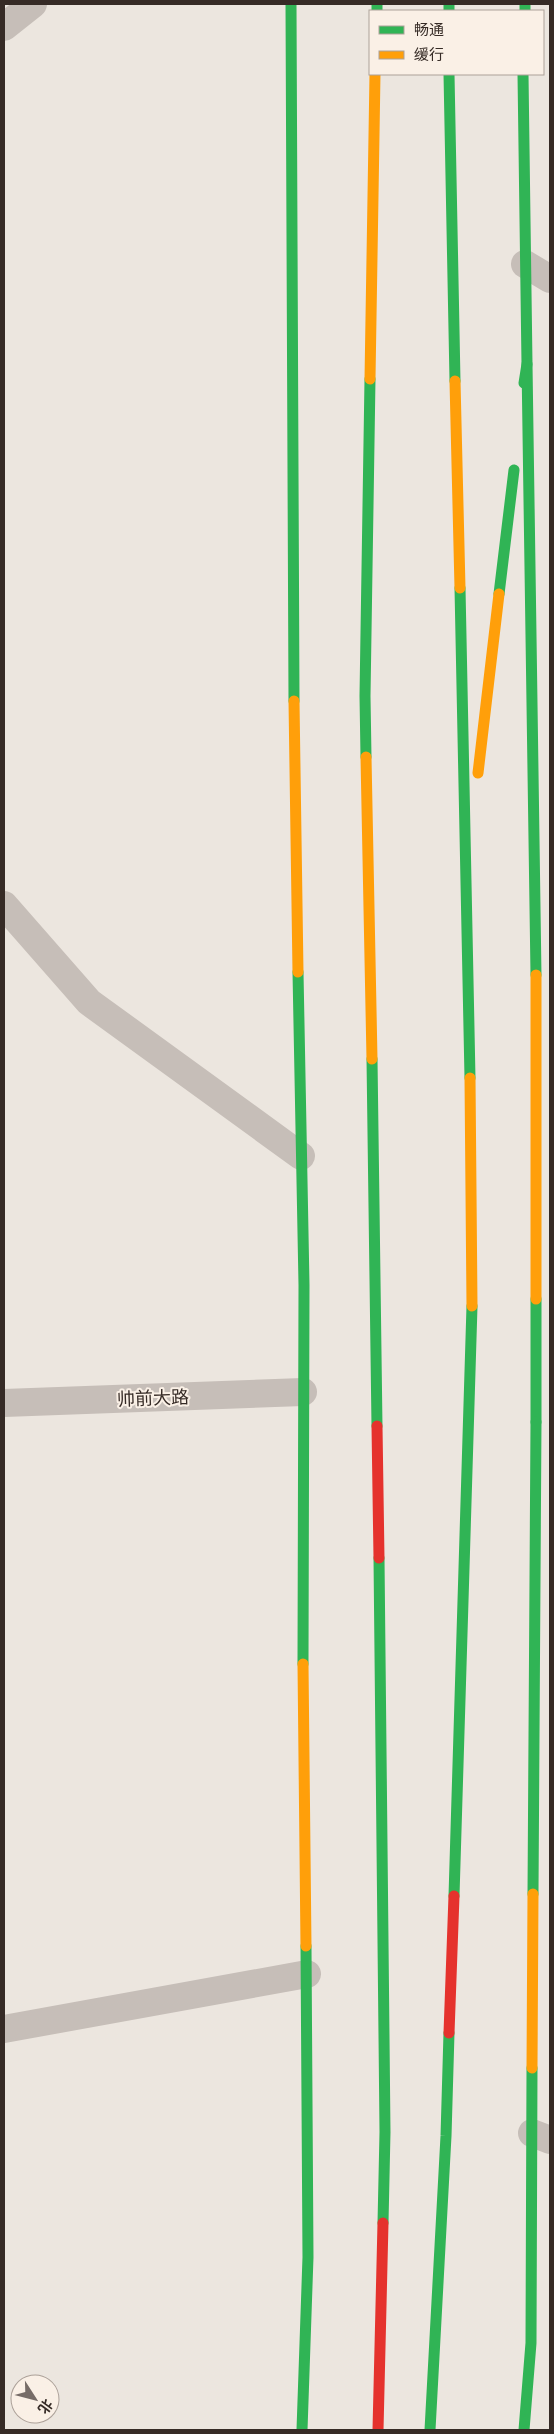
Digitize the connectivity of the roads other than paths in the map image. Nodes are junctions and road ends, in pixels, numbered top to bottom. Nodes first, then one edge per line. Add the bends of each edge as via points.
1 (33, 4) edge
2 (291, 4) edge
3 (4, 27) edge
4 (376, 75) edge
5 (449, 75) edge
6 (523, 75) edge
7 (524, 264) junction
8 (550, 279) edge
9 (526, 364) junction
10 (466, 874) junction
11 (4, 906) edge
12 (301, 1156) junction
13 (303, 1392) junction
14 (4, 1403) edge
15 (543, 1422) edge
16 (307, 1974) junction
17 (4, 2030) edge
18 (541, 2137) edge
19 (302, 2430) edge
20 (378, 2430) edge
21 (430, 2430) edge
22 (524, 2430) edge

1 - 3 street
2 - 12 main road via 295,813
4 - 20 main road via 365,696 376,1281 385,2132
5 - 10 main road
6 - 7 main road
7 - 8 street
7 - 9 main road
9 - 10 main road
9 - 15 main road
10 - 21 main road via 472,1324 446,2126
11 - 12 street via 89,1002
12 - 13 main road
13 - 14 street, 帅前大路
13 - 16 main road
15 - 18 main road
16 - 17 street
16 - 19 main road via 308,2257
18 - 22 main road

